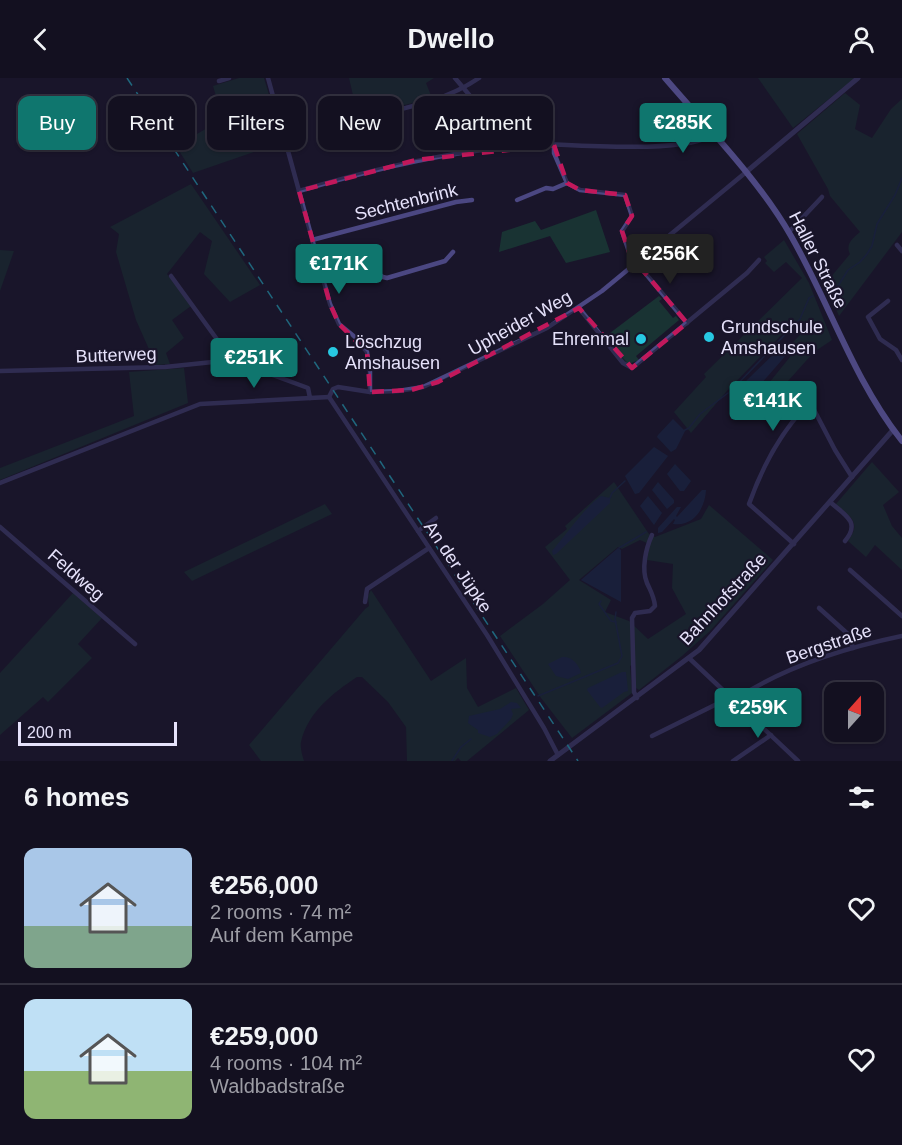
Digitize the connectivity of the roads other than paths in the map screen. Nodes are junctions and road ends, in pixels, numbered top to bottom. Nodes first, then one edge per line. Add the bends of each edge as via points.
1 (229, 78) edge
2 (268, 78) edge
3 (455, 78) edge
4 (479, 78) edge
5 (665, 78) edge
6 (858, 78) edge
7 (219, 81) dead end
8 (463, 89) junction
9 (469, 96) edge
10 (402, 108) edge
11 (713, 134) junction
12 (554, 145) joint
13 (483, 150) edge
14 (746, 172) junction
15 (567, 183) junction
16 (299, 191) junction
17 (822, 196) dead end
18 (472, 200) dead end
19 (517, 200) dead end
20 (789, 232) junction
21 (312, 240) junction
22 (897, 245) dead end
23 (902, 251) edge
24 (453, 252) dead end
25 (759, 260) dead end
26 (636, 263) junction
27 (171, 276) dead end
28 (323, 279) junction
29 (888, 301) dead end
30 (579, 308) junction
31 (687, 323) junction
32 (232, 360) junction
33 (902, 360) edge
34 (0, 371) edge
35 (370, 392) junction
36 (329, 397) junction
37 (310, 398) junction
38 (893, 430) junction
39 (902, 441) edge
40 (852, 477) junction
41 (0, 483) edge
42 (830, 502) junction
43 (436, 518) dead end
44 (0, 527) edge
45 (418, 531) junction
46 (652, 535) dead end
47 (845, 541) dead end
48 (794, 543) junction
49 (429, 548) junction
50 (850, 570) dead end
51 (365, 602) dead end
52 (819, 608) dead end
53 (902, 616) edge
54 (902, 636) edge
55 (135, 644) dead end
56 (853, 648) junction
57 (689, 658) junction
58 (637, 698) junction
59 (732, 698) junction
60 (771, 735) junction
61 (652, 736) dead end
62 (558, 755) junction
63 (550, 761) edge
64 (733, 761) edge
65 (798, 761) edge

1 - 7 street
2 - 16 street
3 - 8 street
4 - 8 street
5 - 11 main road, Haller Straße
6 - 14 street
8 - 9 street
8 - 10 street
11 - 12 street via 702,141 643,146
11 - 14 main road, Haller Straße
12 - 15 street
13 - 16 street via 416,160
14 - 20 main road, Haller Straße
14 - 26 street, Upheider Weg
15 - 19 street
15 - 26 street via 580,190 625,195 632,216 622,231
16 - 21 street
17 - 20 street
18 - 21 street, Sechtenbrink
20 - 38 main road, Haller Straße via 853,366
21 - 28 street
22 - 23 street
24 - 28 street via 445,261 387,278 368,266
25 - 31 street
26 - 30 street, Upheider Weg
26 - 31 street
27 - 32 street
28 - 35 street via 339,324 367,352
29 - 33 street via 868,317 880,339 896,350
30 - 31 street via 629,368
30 - 35 street, Upheider Weg via 547,328 438,381 411,390
32 - 34 street, Butterweg via 165,367
32 - 37 street, Butterweg via 308,388
35 - 36 street, Upheider Weg via 338,387
36 - 37 street, Upheider Weg
36 - 45 street, An der Jüpke
37 - 41 street, Upheider Weg via 200,404
38 - 39 main road, Haller Straße
38 - 40 street, Bahnhofstraße
40 - 42 street, Bahnhofstraße
40 - 48 street via 811,404 805,407 757,480 749,504
42 - 47 street via 852,524 852,533
42 - 48 street, Bahnhofstraße
43 - 45 street
44 - 55 street, Feldweg
45 - 49 street, An der Jüpke
46 - 58 street via 645,572 655,606 634,614 631,626
48 - 57 street, Bahnhofstraße via 712,638
49 - 51 street via 367,589
49 - 62 street, An der Jüpke via 531,705
50 - 53 street
52 - 56 street via 849,635
54 - 56 street, Bergstraße
56 - 59 street, Bergstraße
57 - 58 street, Bahnhofstraße
57 - 59 street
58 - 62 street, Bahnhofstraße
59 - 60 street
59 - 61 street, Bergstraße
60 - 64 street
60 - 65 street
62 - 63 street, Bahnhofstraße

